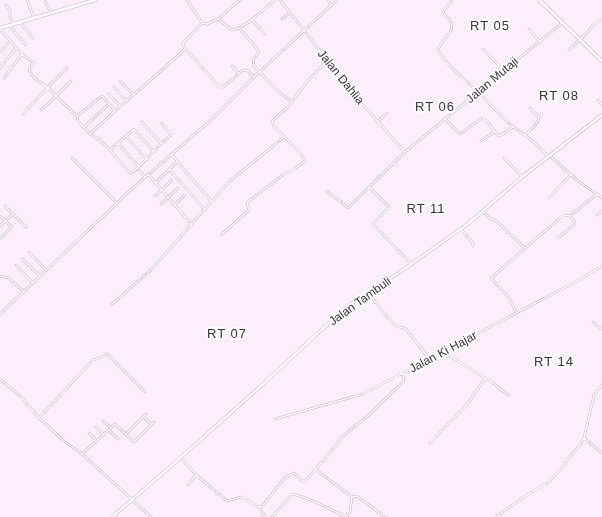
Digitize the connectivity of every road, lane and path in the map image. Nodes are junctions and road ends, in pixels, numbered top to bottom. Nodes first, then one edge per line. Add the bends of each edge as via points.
1 (27, 0) edge
2 (95, 0) edge
3 (187, 0) edge
4 (240, 0) edge
5 (275, 0) edge
6 (280, 0) edge
7 (328, 0) edge
8 (337, 0) edge
9 (452, 0) edge
10 (538, 0) edge
11 (45, 1) edge
12 (6, 6) dead end
13 (332, 6) junction
14 (51, 13) junction
15 (290, 13) junction
16 (34, 18) junction
17 (282, 18) dead end
18 (218, 19) junction
19 (602, 19) edge
20 (252, 20) junction
21 (20, 22) junction
22 (202, 23) junction
23 (562, 23) junction
24 (14, 24) junction
25 (9, 25) junction
26 (240, 28) junction
27 (529, 28) dead end
28 (0, 29) edge
29 (304, 31) junction
30 (265, 34) dead end
31 (33, 38) dead end
32 (579, 40) junction
33 (10, 41) junction
34 (540, 42) junction
35 (26, 45) dead end
36 (16, 48) junction
37 (185, 49) junction
38 (483, 49) dead end
39 (569, 50) dead end
40 (0, 52) edge
41 (22, 54) junction
42 (327, 60) junction
43 (602, 61) edge
44 (232, 66) dead end
45 (0, 68) edge
46 (67, 68) dead end
47 (504, 71) junction
48 (260, 72) junction
49 (238, 74) junction
50 (254, 77) junction
51 (4, 78) dead end
52 (71, 81) dead end
53 (120, 81) dead end
54 (48, 87) junction
55 (114, 87) dead end
56 (478, 92) junction
57 (109, 94) dead end
58 (134, 95) junction
59 (56, 96) junction
60 (598, 100) dead end
61 (127, 101) junction
62 (291, 101) junction
63 (109, 104) junction
64 (602, 105) edge
65 (120, 106) junction
66 (530, 108) dead end
67 (41, 110) dead end
68 (115, 111) junction
69 (387, 113) dead end
70 (23, 114) dead end
71 (602, 115) edge
72 (77, 116) junction
73 (445, 119) junction
74 (142, 122) dead end
75 (377, 122) junction
76 (160, 123) dead end
77 (83, 127) junction
78 (513, 127) junction
79 (494, 132) junction
80 (90, 134) junction
81 (525, 135) junction
82 (126, 136) junction
83 (284, 137) junction
84 (481, 141) dead end
85 (118, 143) junction
86 (161, 143) junction
87 (110, 150) junction
88 (154, 152) junction
89 (405, 152) junction
90 (171, 154) junction
91 (549, 157) junction
92 (72, 158) dead end
93 (504, 158) dead end
94 (147, 160) junction
95 (177, 162) junction
96 (138, 168) junction
97 (169, 169) junction
98 (148, 174) junction
99 (570, 175) junction
100 (145, 177) junction
101 (522, 178) junction
102 (172, 180) dead end
103 (155, 182) junction
104 (369, 187) junction
105 (178, 188) dead end
106 (162, 190) junction
107 (327, 191) dead end
108 (597, 194) junction
109 (185, 195) dead end
110 (155, 196) dead end
111 (168, 197) junction
112 (549, 198) dead end
113 (602, 198) edge
114 (212, 202) junction
115 (117, 203) junction
116 (161, 204) dead end
117 (175, 204) junction
118 (5, 206) dead end
119 (206, 210) junction
120 (602, 211) edge
121 (483, 212) junction
122 (13, 214) junction
123 (597, 215) dead end
124 (0, 216) edge
125 (570, 216) junction
126 (6, 221) junction
127 (192, 225) junction
128 (0, 226) edge
129 (26, 227) dead end
130 (461, 229) junction
131 (221, 235) dead end
132 (558, 238) dead end
133 (0, 239) edge
134 (473, 246) dead end
135 (525, 249) junction
136 (29, 252) dead end
137 (22, 259) dead end
138 (412, 264) junction
139 (16, 265) dead end
140 (602, 266) edge
141 (46, 270) junction
142 (0, 276) edge
143 (40, 276) junction
144 (33, 283) junction
145 (24, 292) junction
146 (369, 293) junction
147 (112, 304) dead end
148 (517, 313) junction
149 (0, 314) edge
150 (593, 322) dead end
151 (602, 330) edge
152 (444, 352) junction
153 (429, 359) junction
154 (402, 374) junction
155 (485, 378) junction
156 (0, 379) edge
157 (602, 385) edge
158 (145, 392) dead end
159 (508, 395) dead end
160 (146, 414) dead end
161 (144, 417) junction
162 (40, 418) junction
163 (275, 419) dead end
164 (103, 421) dead end
165 (154, 422) dead end
166 (151, 424) junction
167 (96, 426) dead end
168 (110, 429) junction
169 (89, 433) dead end
170 (126, 434) junction
171 (104, 435) junction
172 (118, 438) dead end
173 (584, 438) junction
174 (97, 441) junction
175 (430, 443) dead end
176 (602, 452) edge
177 (82, 454) junction
178 (182, 458) junction
179 (316, 469) junction
180 (196, 476) junction
181 (188, 485) dead end
182 (352, 497) junction
183 (133, 499) junction
184 (259, 507) junction
185 (112, 517) edge
186 (151, 517) edge
187 (265, 517) edge
188 (272, 517) edge
189 (385, 517) edge
190 (496, 517) edge

1 - 16 street
2 - 14 main road
3 - 22 street
4 - 18 street
5 - 20 street
6 - 15 street, Jalan Dahlia
7 - 13 street
8 - 13 street
9 - 56 street via 444,12 452,27 438,51
10 - 23 main road
11 - 14 street
12 - 24 street via 10,10
13 - 29 street
14 - 16 main road
15 - 17 street
15 - 29 street, Jalan Dahlia
16 - 21 main road
18 - 22 street via 207,24
18 - 26 street via 232,30
19 - 32 street
20 - 26 street
20 - 30 street
21 - 24 main road
21 - 31 street
22 - 37 street via 184,43
23 - 32 main road
23 - 34 street, Jalan Mutaji
24 - 25 main road
25 - 28 main road
25 - 35 street
26 - 48 street via 259,51 253,64
27 - 34 street
28 - 33 street
29 - 42 street, Jalan Dahlia
29 - 48 street
32 - 39 street
32 - 43 main road
33 - 36 street
33 - 40 street
34 - 47 street, Jalan Mutaji
36 - 41 street
36 - 45 street
37 - 49 street via 218,87 223,87
37 - 58 street
38 - 47 street
41 - 51 street
41 - 54 street via 34,63 29,68 30,73
42 - 62 street
42 - 75 street, Jalan Dahlia
44 - 49 street
46 - 54 street
47 - 56 street, Jalan Mutaji
48 - 50 street
48 - 62 street
49 - 50 street via 244,69
50 - 90 street
52 - 59 street
53 - 58 street
54 - 59 street
54 - 70 street
55 - 61 street
56 - 73 street, Jalan Mutaji
56 - 78 street
57 - 65 street
58 - 61 street
59 - 67 street
59 - 72 street
60 - 64 street
61 - 65 street
62 - 83 street via 289,106 272,120
63 - 68 street
63 - 72 street via 102,96
63 - 77 street
65 - 68 street
66 - 81 street via 539,120
68 - 80 street
69 - 75 street
71 - 91 street, Jalan Tambuli
72 - 77 street
73 - 79 street via 460,134 482,118
73 - 89 street, Jalan Mutaji
74 - 86 street
75 - 89 street, Jalan Dahlia
76 - 86 street via 170,135
77 - 80 street
78 - 79 street via 500,136
78 - 81 street
79 - 84 street
80 - 87 street
81 - 91 street
82 - 85 street
82 - 88 street via 134,129
82 - 94 street
83 - 114 street via 229,182
83 - 131 street via 305,161 249,201 249,210
85 - 87 street
85 - 96 street
86 - 88 street
87 - 96 street via 131,174
88 - 94 street
89 - 104 street, Jalan Mutaji
90 - 95 street
90 - 98 street
91 - 99 street
91 - 101 street, Jalan Tambuli
92 - 115 street
93 - 101 street
94 - 96 street
95 - 97 street
95 - 114 street
96 - 100 street
97 - 103 street
97 - 119 street
98 - 100 street
98 - 103 street
99 - 108 street
99 - 112 street
100 - 115 street
101 - 121 street, Jalan Tambuli
102 - 106 street
103 - 106 street
104 - 107 street, Jalan Mutaji via 348,208
104 - 138 street via 389,207 373,224
105 - 111 street
106 - 110 street
106 - 111 street
108 - 113 street
108 - 125 street
109 - 117 street
111 - 116 street
111 - 117 street
114 - 119 street
115 - 141 street
117 - 127 street
118 - 122 street
119 - 127 street
120 - 123 street
121 - 130 street, Jalan Tambuli
121 - 135 street
122 - 126 street
122 - 129 street
124 - 126 street
125 - 132 street via 575,224
125 - 135 street via 560,218
126 - 128 street
126 - 133 street via 12,227
127 - 147 street via 152,269
130 - 134 street via 473,242
130 - 138 street, Jalan Tambuli
135 - 148 street via 491,279 510,298
136 - 141 street
137 - 143 street
138 - 146 street, Jalan Tambuli
139 - 144 street
140 - 148 street, Jalan Ki Hajar
141 - 143 street
142 - 145 street via 9,278
143 - 144 street
144 - 145 street
145 - 149 street
146 - 153 street via 397,326 408,331
146 - 178 street, Jalan Tambuli via 345,308 328,323
148 - 152 street, Jalan Ki Hajar
150 - 151 street
152 - 153 street, Jalan Ki Hajar
152 - 155 street
153 - 154 street, Jalan Ki Hajar
154 - 163 street, Jalan Ki Hajar via 355,397
154 - 179 street via 402,382 342,437
155 - 159 street
155 - 175 street via 469,402
156 - 162 street
157 - 173 street via 594,395
158 - 162 street via 107,354 93,360
160 - 161 street
161 - 166 street
161 - 170 street
162 - 177 street
164 - 168 street
165 - 166 street
166 - 170 street via 134,442
167 - 171 street
168 - 170 street via 115,424
168 - 171 street
168 - 172 street
169 - 174 street
171 - 174 street
173 - 176 street
173 - 190 street via 553,478
174 - 177 street
177 - 183 street
178 - 180 street
178 - 183 street, Jalan Tambuli
179 - 182 street
179 - 184 street via 304,482 294,473 291,474 262,507
180 - 181 street
180 - 184 street via 227,501 242,497
182 - 188 street via 347,516 306,497 292,494
182 - 189 street via 357,496
183 - 185 street, Jalan Tambuli
183 - 186 street
184 - 187 street

